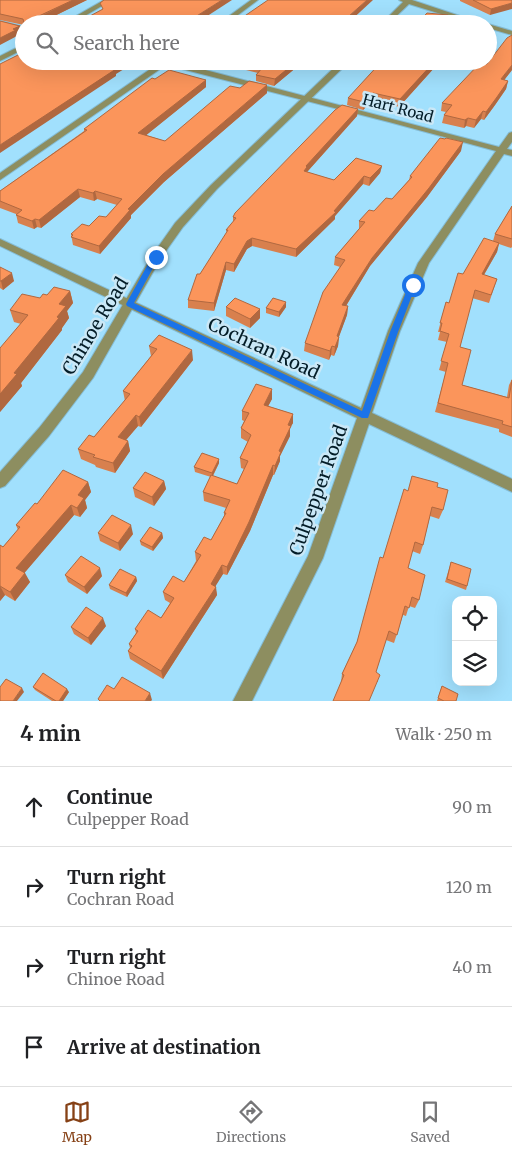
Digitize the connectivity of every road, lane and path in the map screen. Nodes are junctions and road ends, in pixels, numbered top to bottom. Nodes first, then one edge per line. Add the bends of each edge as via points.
1 (109, 0) edge
2 (255, 0) edge
3 (406, 0) edge
4 (82, 15) edge
5 (234, 15) edge
6 (392, 15) edge
7 (453, 15) edge
8 (0, 24) edge
9 (15, 27) edge
10 (497, 29) edge
11 (512, 33) edge
12 (15, 51) edge
13 (0, 59) edge
14 (153, 70) edge
15 (196, 70) edge
16 (337, 70) edge
17 (307, 98) junction
18 (512, 135) edge
19 (507, 151) edge
20 (0, 177) edge
21 (0, 242) edge
22 (130, 304) junction
23 (365, 416) junction
24 (0, 482) edge
25 (512, 486) edge
26 (242, 701) edge

1 - 4 street
2 - 5 street
3 - 6 street
3 - 7 street
8 - 9 street
10 - 11 street
12 - 13 street
14 - 20 street
15 - 17 street, Hart Road
16 - 17 street, Chinoe Road
17 - 19 street, Hart Road
17 - 22 street, Chinoe Road via 189,214 156,257
18 - 19 street, Culpepper Road
19 - 23 street, Culpepper Road via 424,263 394,332
21 - 22 street, Cochran Road
22 - 23 street, Cochran Road
22 - 24 street, Chinoe Road via 88,375
23 - 25 street, Cochran Road
23 - 26 street, Culpepper Road via 315,558

